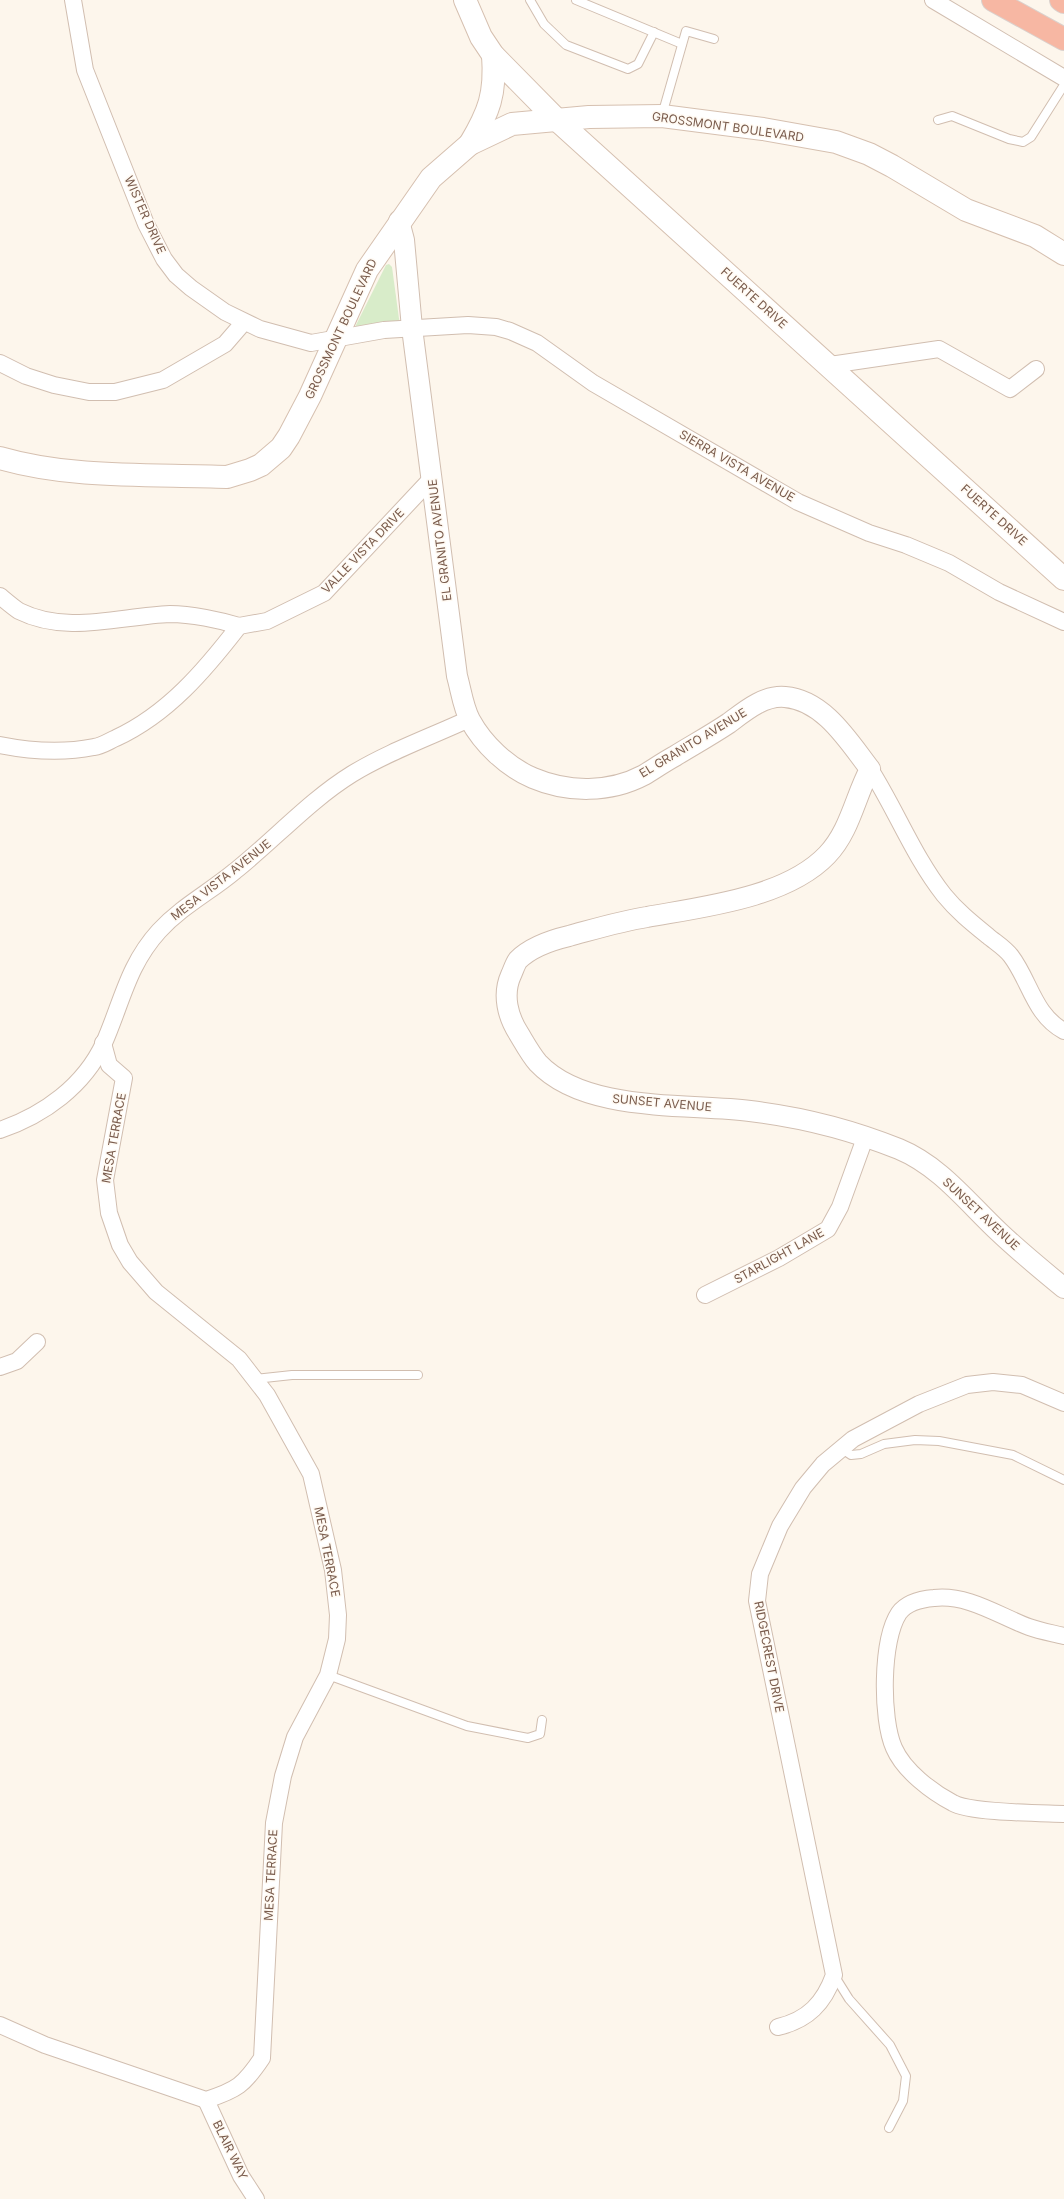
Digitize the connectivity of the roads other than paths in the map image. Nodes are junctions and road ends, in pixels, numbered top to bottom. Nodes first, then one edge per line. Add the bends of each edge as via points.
1 (73, 0) edge
2 (465, 0) edge
3 (530, 0) edge
4 (576, 0) edge
5 (933, 0) edge
6 (992, 0) edge
7 (1060, 0) edge
8 (1064, 2) edge
9 (654, 32) junction
10 (714, 39) dead end
11 (1064, 39) edge
12 (682, 44) junction
13 (493, 55) junction
14 (1064, 78) edge
15 (1064, 85) edge
16 (662, 116) junction
17 (556, 119) junction
18 (938, 120) dead end
19 (470, 144) junction
20 (400, 221) junction
21 (1064, 254) edge
22 (244, 322) junction
23 (412, 328) junction
24 (334, 339) junction
25 (0, 363) edge
26 (830, 365) junction
27 (1036, 369) dead end
28 (0, 458) edge
29 (432, 478) junction
30 (1064, 579) edge
31 (0, 596) edge
32 (1064, 622) edge
33 (240, 626) junction
34 (469, 719) junction
35 (0, 745) edge
36 (870, 769) junction
37 (1064, 1031) edge
38 (103, 1043) junction
39 (0, 1130) edge
40 (865, 1138) junction
41 (1064, 1288) edge
42 (705, 1295) dead end
43 (37, 1342) dead end
44 (0, 1367) edge
45 (418, 1375) dead end
46 (255, 1379) junction
47 (1064, 1403) edge
48 (842, 1449) junction
49 (1064, 1480) edge
50 (1064, 1636) edge
51 (328, 1675) junction
52 (542, 1720) dead end
53 (1064, 1814) edge
54 (834, 1975) junction
55 (0, 2025) edge
56 (778, 2028) dead end
57 (206, 2100) junction
58 (889, 2128) dead end
59 (256, 2199) edge

1 - 22 street, WISTER DRIVE via 85,70 146,224 164,259 176,275 191,288
2 - 13 main road, FUERTE DRIVE via 481,37
3 - 9 lane via 544,24 566,46 628,69 638,64
4 - 9 lane
5 - 14 street
6 - 11 highway
7 - 8 highway
9 - 12 lane
10 - 12 lane via 686,31
12 - 16 lane
13 - 17 main road, FUERTE DRIVE
13 - 19 main road via 492,99 483,123
15 - 18 lane via 1031,137 1024,142 952,116
16 - 17 main road, GROSSMONT BOULEVARD
16 - 21 main road, GROSSMONT BOULEVARD via 763,129 836,142 892,166 966,210 1035,236
17 - 19 main road, GROSSMONT BOULEVARD via 512,124
17 - 26 main road, FUERTE DRIVE
19 - 20 main road, GROSSMONT BOULEVARD via 430,178
20 - 23 street, EL GRANITO AVENUE
20 - 24 main road, GROSSMONT BOULEVARD via 367,270
22 - 24 street, WISTER DRIVE via 303,342
22 - 25 street via 225,344 163,380 115,392 89,392 54,385 26,376
23 - 24 street, WISTER DRIVE
23 - 29 street, EL GRANITO AVENUE
23 - 32 street, SIERRA VISTA AVENUE via 482,325 510,330 524,336 593,383 798,502 869,533 949,563 999,592
24 - 28 main road, GROSSMONT BOULEVARD via 310,396 289,436 271,457 250,470 227,477 76,472 30,467
26 - 27 street via 939,349 1010,389
26 - 30 main road, FUERTE DRIVE
29 - 33 street, VALLE VISTA DRIVE via 324,593 267,621
29 - 34 street, EL GRANITO AVENUE via 457,676
31 - 33 street, VALLE VISTA DRIVE via 19,610 43,620 68,624 172,614
33 - 35 street via 214,659 165,708 126,734 96,747 66,750 19,749
34 - 36 street, EL GRANITO AVENUE via 500,757 526,775 561,787 597,789 643,775 756,704 785,697 813,707 829,719
34 - 38 street, MESA VISTA AVENUE via 375,761 351,775 265,848 175,914 144,950 131,970
36 - 37 street, EL GRANITO AVENUE via 935,883 955,908 1008,953 1022,971 1040,1010 1053,1025
36 - 40 street, SUNSET AVENUE via 844,832 827,855 804,874 758,893 712,906 643,917 557,939 534,949 517,961 508,982 506,1004 516,1029 538,1063 580,1091 614,1100 758,1112 816,1122
38 - 39 street, MESA VISTA AVENUE via 82,1075 55,1102 28,1119
38 - 46 street, MESA TERRACE via 109,1065 124,1078 104,1180 109,1213 120,1245 134,1267 156,1292 239,1359
40 - 41 street, SUNSET AVENUE via 915,1158 954,1186 999,1233
40 - 42 street, STARLIGHT LANE via 840,1207 828,1229 779,1258
43 - 44 street via 17,1361
45 - 46 lane via 292,1375
46 - 51 street, MESA TERRACE via 267,1395 311,1474 333,1570 338,1615 337,1639
47 - 48 street, RIDGECREST DRIVE via 1022,1385 994,1382 967,1385 919,1404 853,1439
48 - 49 lane via 851,1456 884,1444 915,1440 939,1441 1013,1455
48 - 54 street, RIDGECREST DRIVE via 823,1464 803,1488 780,1526 760,1574 757,1601
50 - 53 street via 1030,1627 967,1601 936,1597 912,1602 900,1612 890,1631 884,1690 886,1721 894,1749 908,1769 934,1792 955,1804 979,1809
51 - 52 lane via 467,1726 528,1738 540,1734
51 - 57 street, MESA TERRACE via 295,1737 283,1776 274,1823 262,2058 248,2079 237,2088
54 - 56 street via 828,1991 810,2014
54 - 58 lane via 849,1999 890,2044 906,2076 903,2101
55 - 57 street via 45,2046
57 - 59 street, BLAIR WAY via 241,2176

